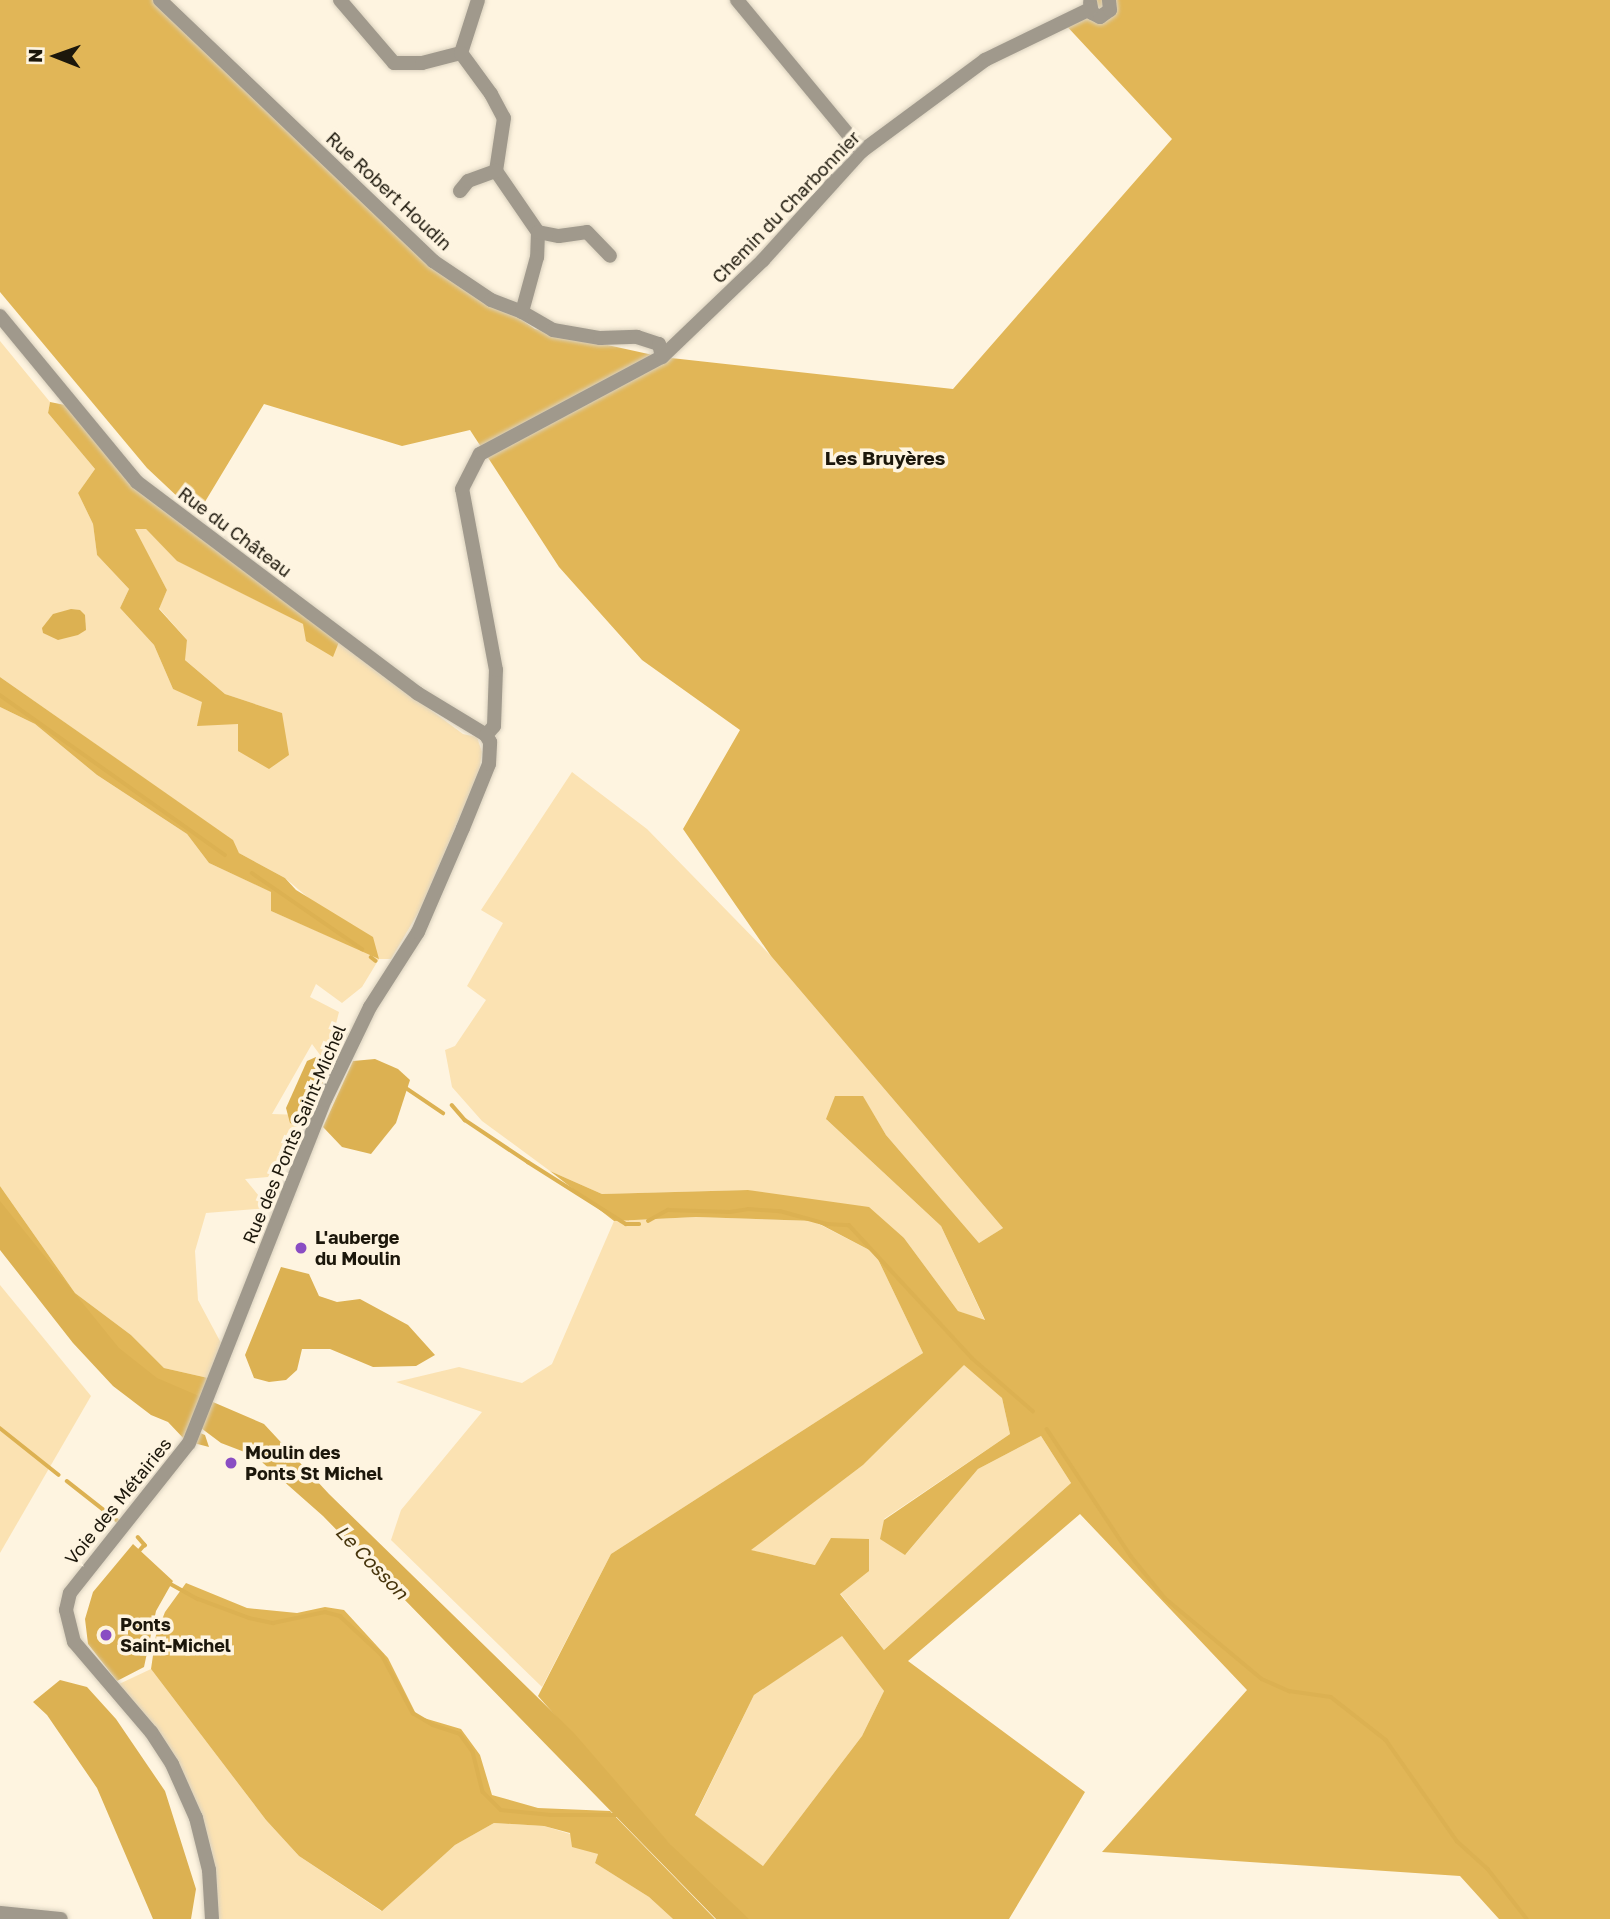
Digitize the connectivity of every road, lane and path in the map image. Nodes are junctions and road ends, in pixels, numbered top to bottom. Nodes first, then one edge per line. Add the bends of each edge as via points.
1 (160, 0) edge
2 (340, 0) edge
3 (478, 0) edge
4 (737, 0) edge
5 (1109, 0) edge
6 (1090, 4) edge
7 (461, 53) junction
8 (862, 151) junction
9 (496, 171) junction
10 (460, 191) dead end
11 (538, 232) junction
12 (610, 256) dead end
13 (522, 312) junction
14 (0, 316) edge
15 (662, 357) junction
16 (486, 735) junction
17 (206, 1402) joint
18 (0, 1913) edge
19 (61, 1919) edge
20 (212, 1919) edge

1 - 13 street, Rue Robert Houdin via 433,261 491,300
2 - 7 street via 394,63
3 - 7 street
4 - 8 street
5 - 6 street, Chemin du Charbonnier via 1110,10 1104,16 1095,16
6 - 8 street, Chemin du Charbonnier via 985,60
7 - 9 street via 504,118
8 - 15 street, Chemin du Charbonnier via 763,260
9 - 10 street via 468,181
9 - 11 street
11 - 12 street via 559,236 587,232
11 - 13 street via 537,257
13 - 15 street, Rue Robert Houdin via 553,330 600,338 637,337 659,344
14 - 16 street, Rue du Château via 136,482 417,693
15 - 16 street, Chemin du Charbonnier via 480,454 462,489 496,670 494,726
16 - 17 street, Rue des Ponts Saint-Michel via 489,764 463,828 418,932 370,1007 326,1100
17 - 20 street, Voie des Métairies via 190,1443 79,1578 66,1610 74,1642 172,1763 196,1818 209,1870
18 - 19 street

